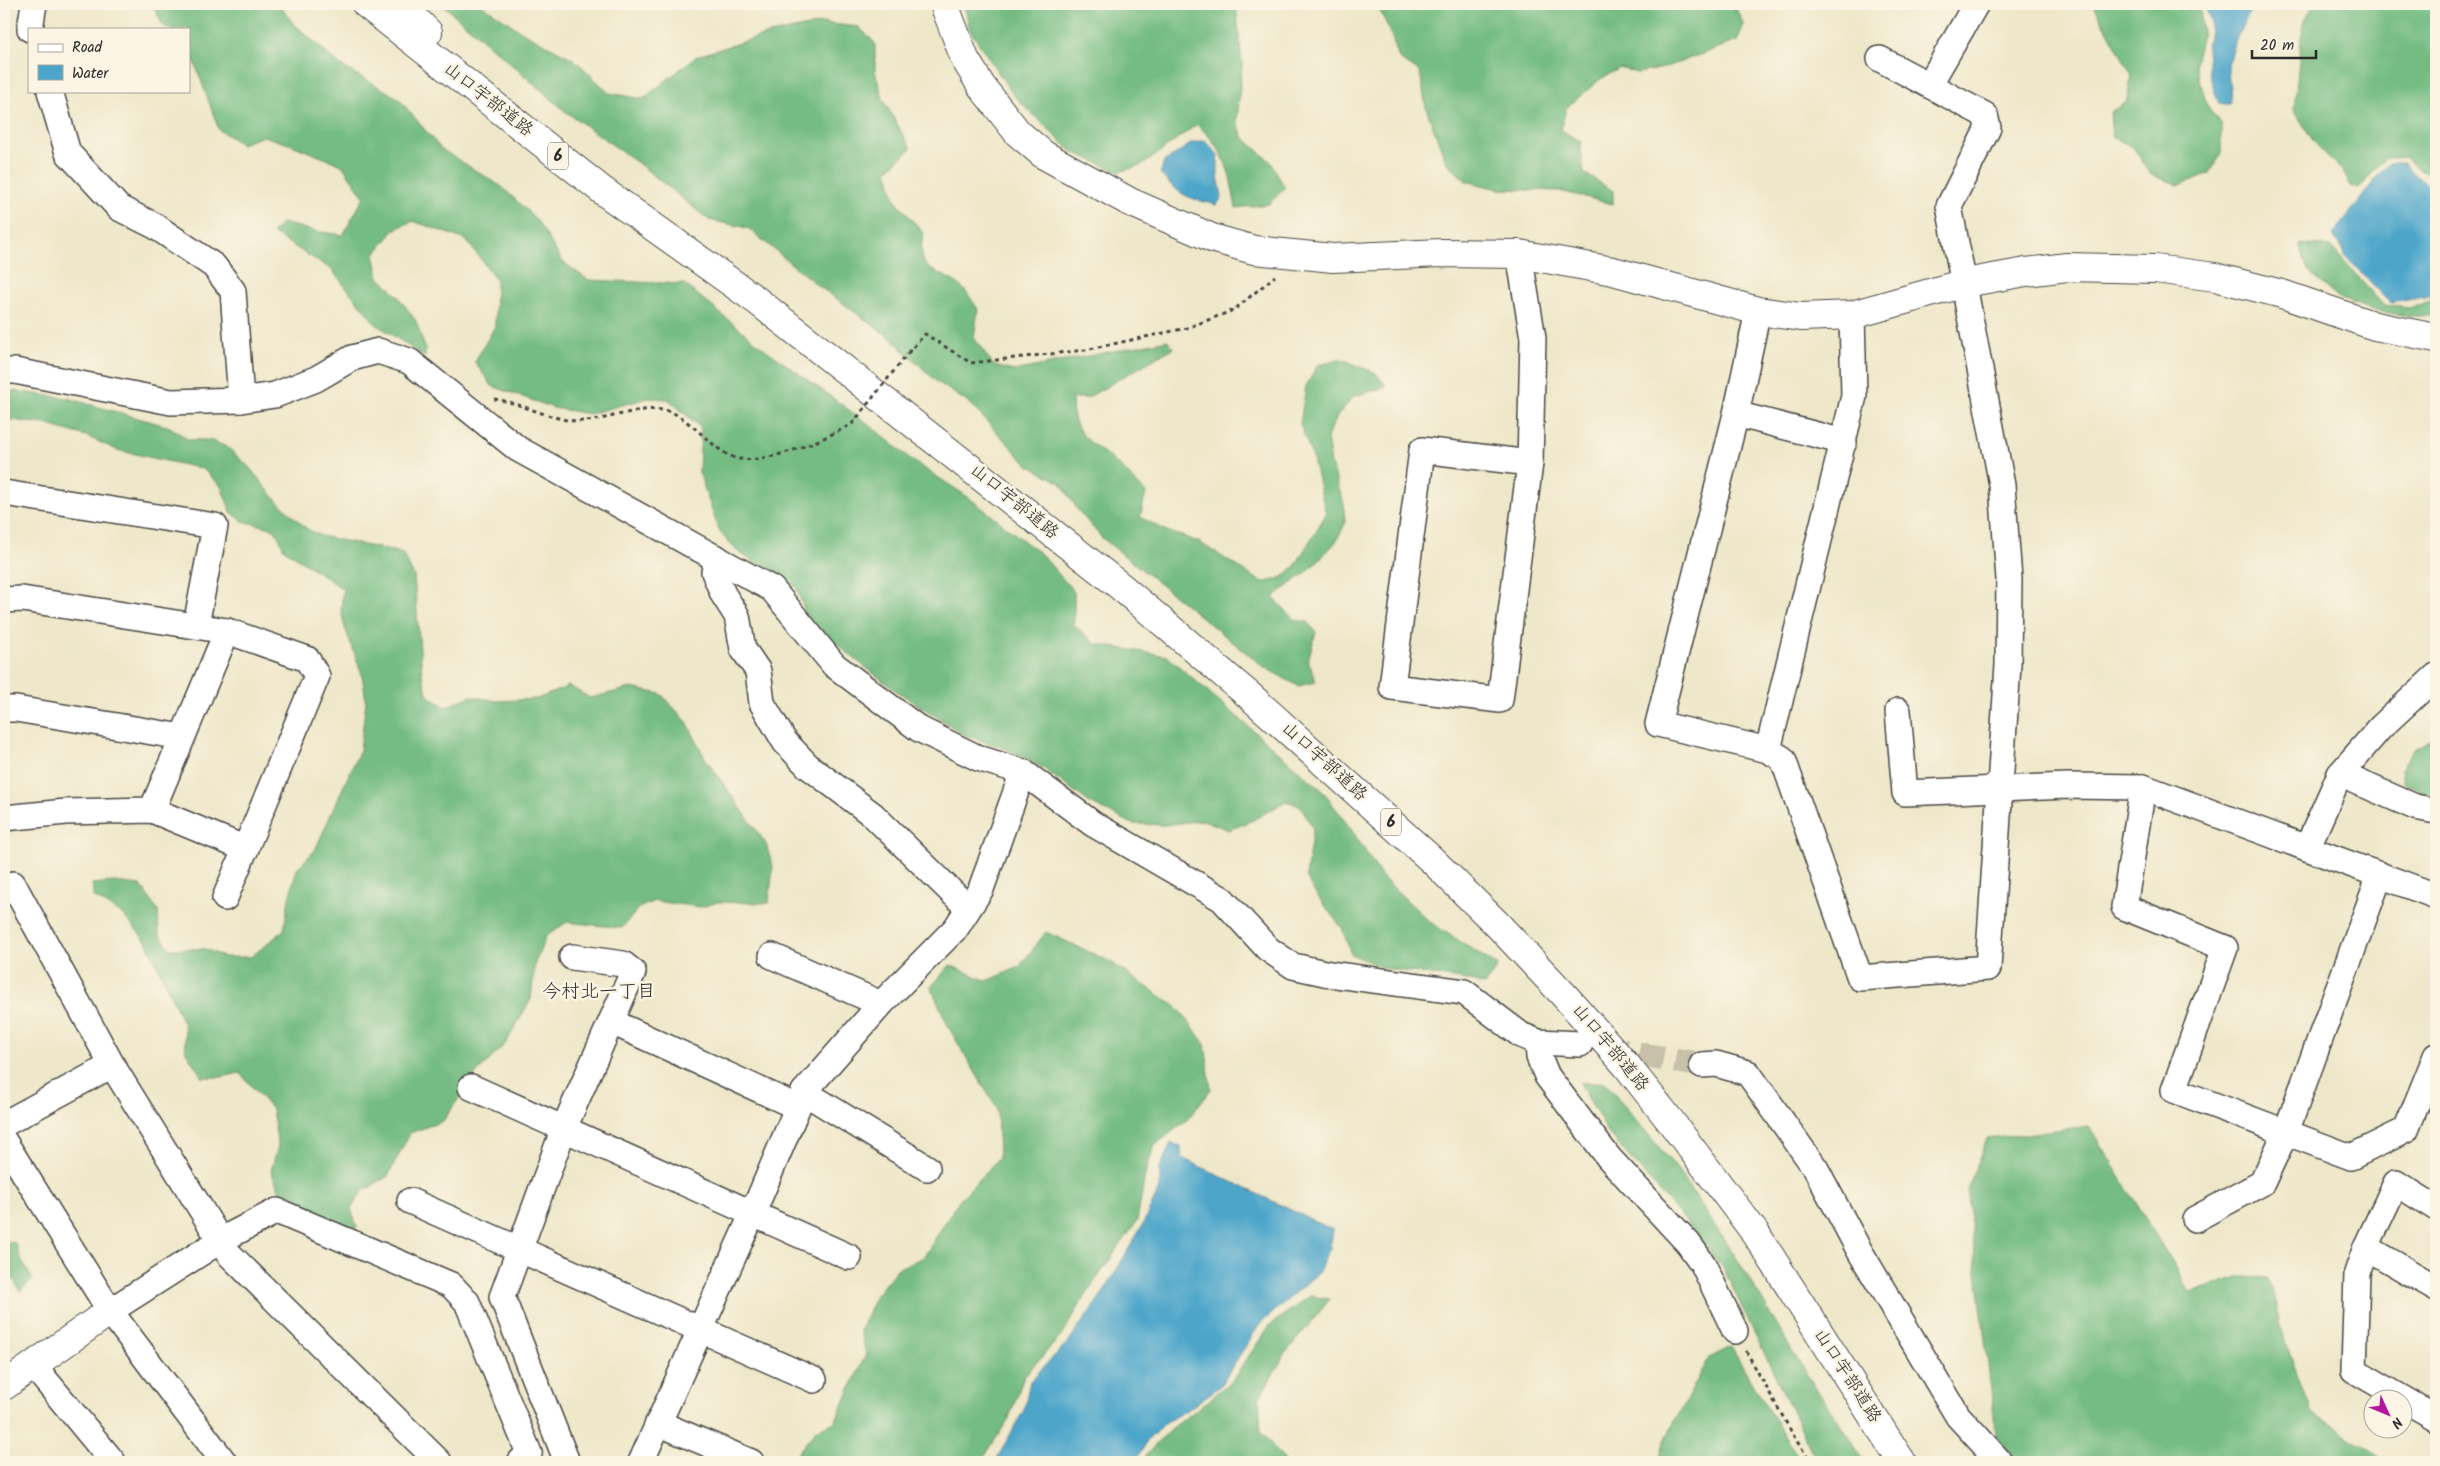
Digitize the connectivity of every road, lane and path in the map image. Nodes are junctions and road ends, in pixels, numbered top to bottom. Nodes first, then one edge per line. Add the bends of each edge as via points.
1 (34, 4) edge
2 (366, 4) edge
3 (393, 4) edge
4 (400, 4) edge
5 (944, 4) edge
6 (1976, 4) edge
7 (30, 28) edge
8 (428, 32) junction
9 (1880, 59) dead end
10 (1930, 85) junction
11 (50, 92) edge
12 (1519, 254) junction
13 (1295, 255) junction
14 (1965, 283) junction
15 (756, 300) junction
16 (1758, 312) junction
17 (1852, 315) junction
18 (2436, 338) edge
19 (4, 372) edge
20 (241, 400) junction
21 (471, 409) junction
22 (1736, 414) junction
23 (1844, 442) junction
24 (1530, 463) junction
25 (4, 493) edge
26 (718, 558) junction
27 (4, 600) edge
28 (196, 625) junction
29 (227, 631) junction
30 (2436, 676) edge
31 (4, 709) edge
32 (1898, 711) dead end
33 (182, 737) junction
34 (1768, 750) junction
35 (1023, 772) junction
36 (2340, 774) junction
37 (2143, 787) junction
38 (2000, 789) junction
39 (152, 810) junction
40 (2436, 811) edge
41 (4, 818) edge
42 (2307, 848) junction
43 (246, 849) junction
44 (2380, 875) junction
45 (13, 884) dead end
46 (2436, 896) edge
47 (225, 898) dead end
48 (968, 908) junction
49 (772, 956) dead end
50 (572, 957) dead end
51 (881, 1004) junction
52 (612, 1022) junction
53 (1538, 1042) junction
54 (1580, 1044) tunnel mouth
55 (2436, 1056) edge
56 (112, 1065) junction
57 (1702, 1065) tunnel mouth
58 (471, 1087) dead end
59 (800, 1100) junction
60 (4, 1124) edge
61 (564, 1128) junction
62 (2286, 1132) junction
63 (4, 1141) edge
64 (927, 1168) dead end
65 (410, 1201) dead end
66 (2436, 1208) edge
67 (752, 1215) junction
68 (2195, 1219) dead end
69 (220, 1240) junction
70 (2366, 1247) junction
71 (520, 1250) junction
72 (849, 1257) dead end
73 (2436, 1288) edge
74 (110, 1311) junction
75 (701, 1329) junction
76 (1735, 1331) joint
77 (33, 1365) junction
78 (814, 1380) dead end
79 (4, 1386) edge
80 (2436, 1418) edge
81 (658, 1423) junction
82 (112, 1462) edge
83 (224, 1462) edge
84 (439, 1462) edge
85 (520, 1462) edge
86 (567, 1462) edge
87 (641, 1462) edge
88 (752, 1462) edge
89 (1811, 1462) edge
90 (1902, 1462) edge
91 (2000, 1462) edge

1 - 7 street
2 - 15 main road, 山口宇部道路 / 6 via 602,191
3 - 8 main road, 山口宇部道路 / 6
4 - 8 main road
5 - 13 main road via 965,59 982,87 1018,133 1044,155 1130,202 1212,238 1254,250
6 - 10 street
8 - 15 main road, 山口宇部道路 / 6 via 617,178
9 - 10 street
10 - 14 street via 1985,115 1988,128 1949,206
11 - 20 street via 68,153 119,208 155,226 214,266 233,291
12 - 13 main road via 1441,253 1333,258
12 - 16 main road via 1613,271
12 - 24 street via 1533,338
13 - 21 path, bridge via 1234,310 1187,328 1086,350 971,362 926,334 852,424 770,457 742,460 722,451 670,411 650,410 599,421 579,421 562,420 494,399
14 - 17 main road
14 - 18 main road via 2067,267 2155,269 2215,277 2282,294 2375,326
14 - 38 street via 2002,485 2009,579 2008,665
15 - 90 main road, 山口宇部道路 / 6 via 1128,592 1370,802 1496,923 1627,1066 1717,1182 1756,1234
16 - 17 main road via 1801,317
16 - 22 street
17 - 23 street via 1854,396
19 - 20 street via 15,371 170,402
20 - 21 street via 275,395 316,379 352,358 378,351 409,361
21 - 26 street via 518,449
22 - 23 street
22 - 34 street via 1658,724
23 - 34 street
24 - 24 street via 1500,700 1392,687 1422,450
25 - 28 street via 215,526
26 - 35 street via 772,589 834,665 919,730 978,758
26 - 48 street via 714,572 737,616 743,649 758,671 762,703 785,742 808,766 874,816
27 - 28 street via 22,599
28 - 29 street
29 - 33 street
29 - 43 street via 307,659 317,676
30 - 36 street via 2381,728
31 - 33 street
32 - 38 street via 1905,794
33 - 39 street
34 - 38 street via 1783,759 1860,978 1988,968
35 - 48 street via 981,889
35 - 53 street via 1093,824 1222,899 1268,948 1293,966 1464,992 1521,1035
36 - 40 street via 2415,808
36 - 42 street
37 - 38 street
37 - 42 street
37 - 62 street via 2124,907 2225,948 2174,1090
39 - 41 street via 66,812
39 - 43 street
42 - 44 street
43 - 47 street
44 - 46 street
44 - 62 street
45 - 56 street
48 - 51 street via 956,928
49 - 51 street
50 - 52 street via 623,964 633,972
51 - 59 street
52 - 59 street
52 - 61 street
53 - 54 street
53 - 76 street via 1539,1057 1547,1076 1610,1158 1688,1243 1703,1264
55 - 62 street via 2406,1130 2351,1157
56 - 60 street
56 - 69 street
57 - 91 street via 1716,1064 1748,1073 1816,1169 1859,1250 1958,1416
58 - 61 street
59 - 64 street
59 - 67 street
61 - 67 street
61 - 71 street
62 - 68 street via 2262,1183
63 - 74 street
65 - 71 street
66 - 70 street via 2396,1183
67 - 72 street
67 - 75 street
69 - 74 street
69 - 84 street via 228,1253
69 - 85 street via 277,1211 451,1285 467,1302 529,1452
70 - 73 street
70 - 80 street via 2357,1273 2354,1370
71 - 75 street
71 - 86 street via 502,1298
74 - 77 main road
74 - 83 street
75 - 78 street
75 - 81 street
76 - 89 path
77 - 79 main road
77 - 82 street
81 - 87 street
81 - 88 street

